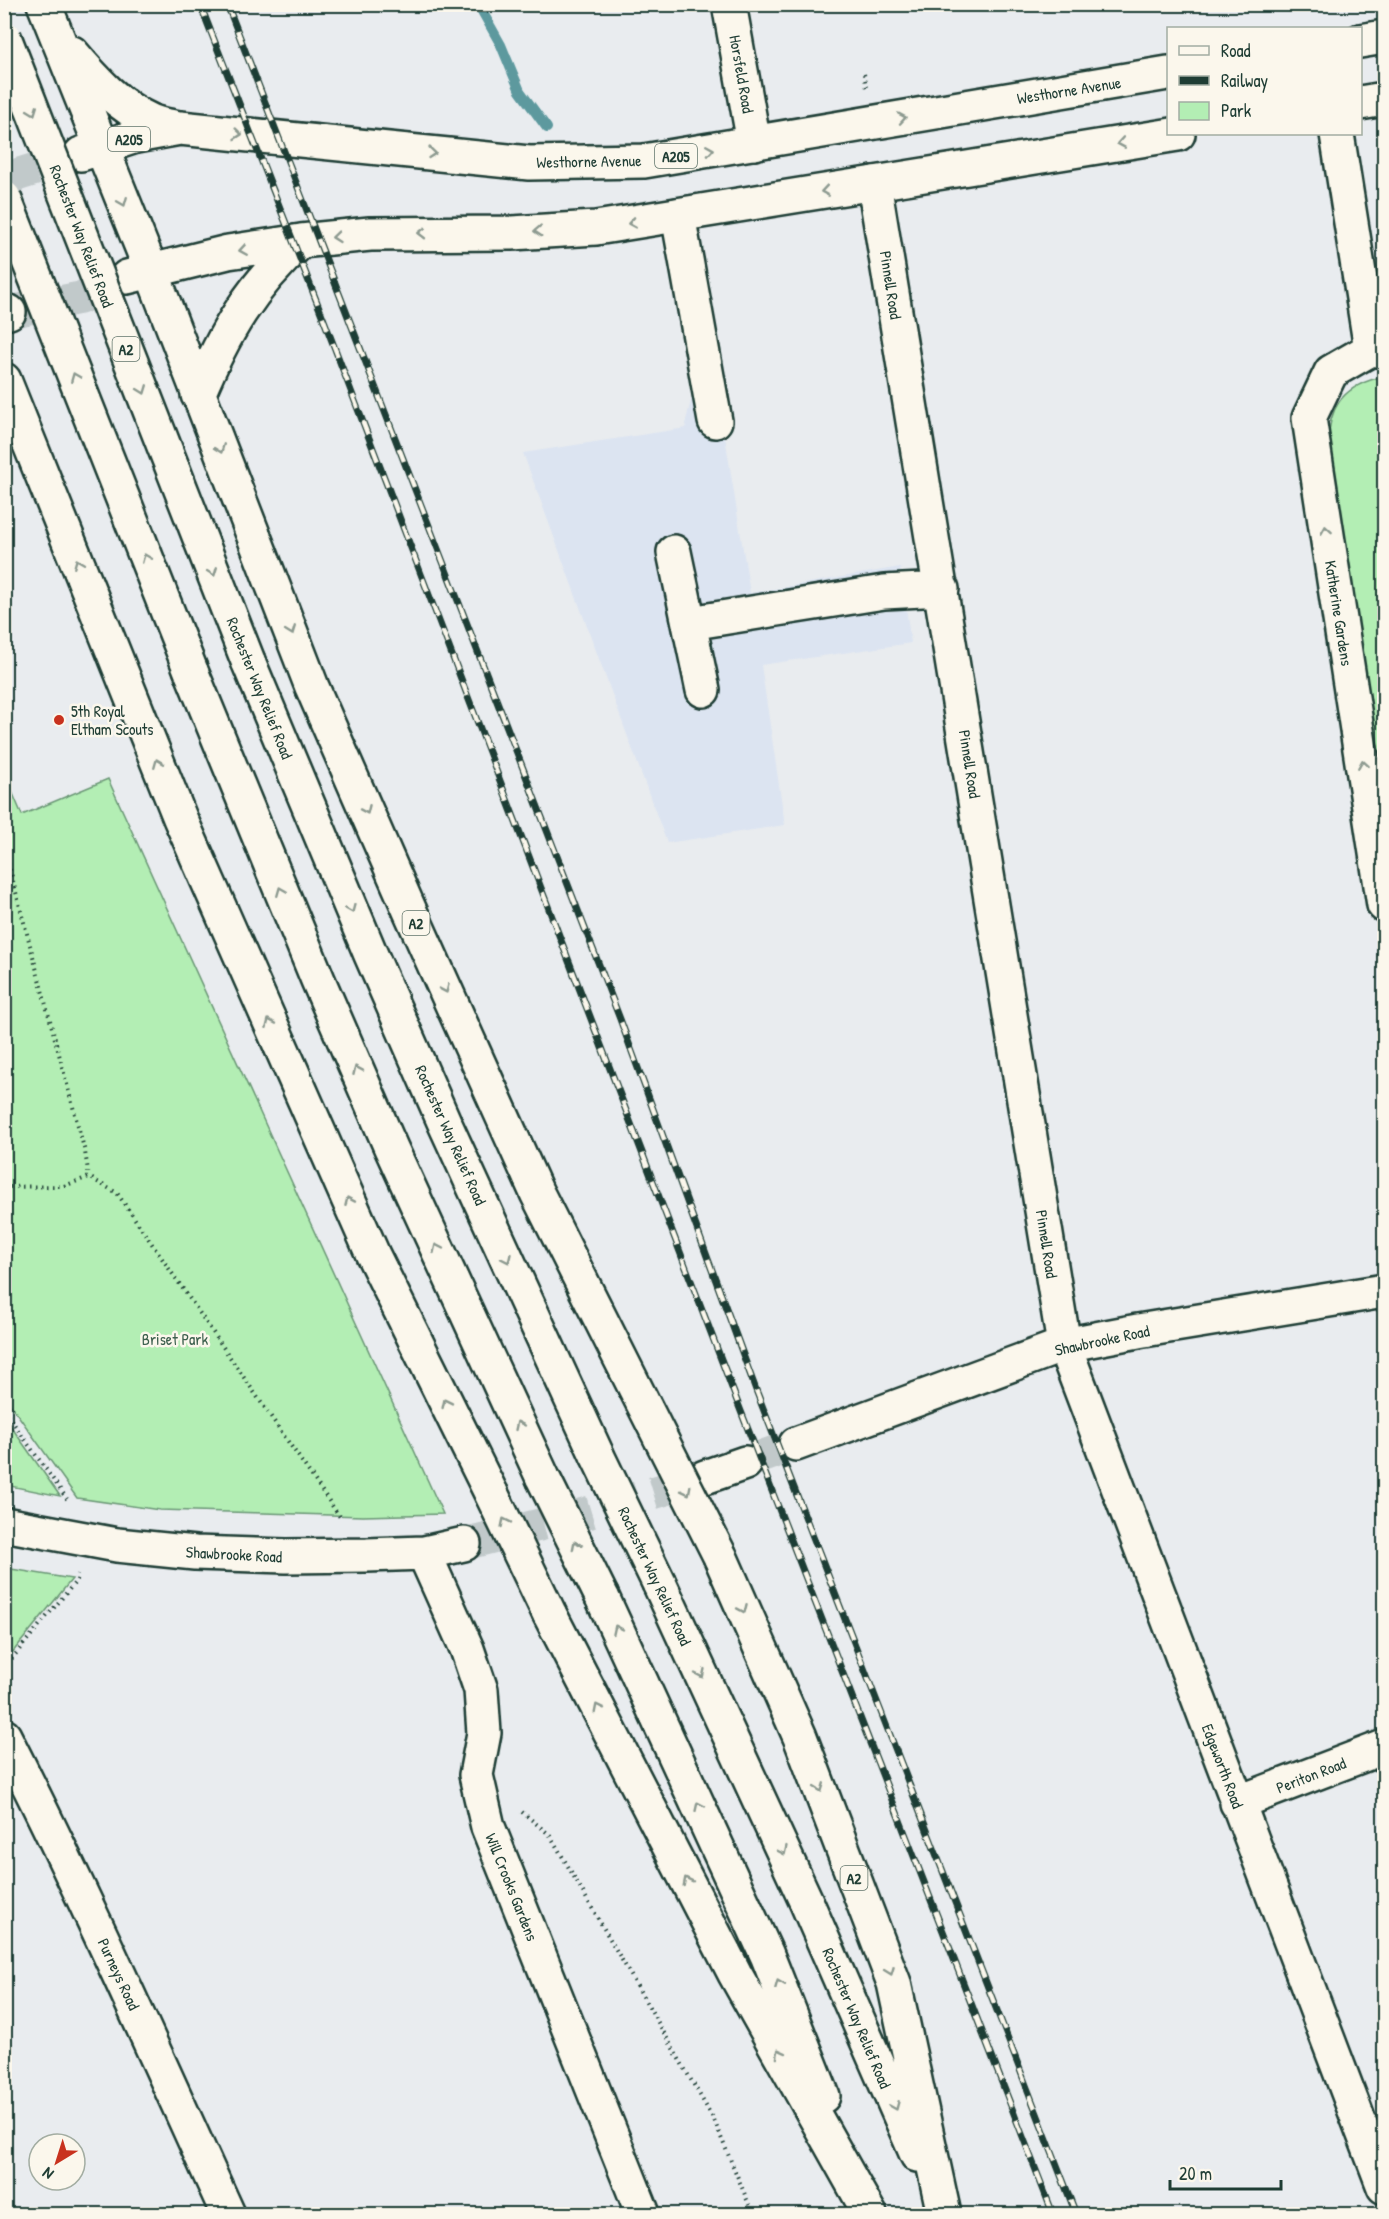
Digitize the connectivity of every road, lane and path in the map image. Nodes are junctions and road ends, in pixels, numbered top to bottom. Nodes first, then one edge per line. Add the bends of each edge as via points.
1 (729, 4) edge
2 (47, 13) edge
3 (4, 37) edge
4 (1384, 37) edge
5 (1362, 41) edge
6 (1167, 73) edge
7 (1384, 99) edge
8 (1362, 103) edge
9 (180, 128) junction
10 (1173, 135) edge
11 (1337, 135) edge
12 (754, 143) junction
13 (90, 151) junction
14 (874, 183) junction
15 (4, 198) edge
16 (678, 216) junction
17 (301, 241) junction
18 (139, 273) junction
19 (1378, 350) edge
20 (4, 380) edge
21 (198, 395) junction
22 (715, 421) dead end
23 (674, 552) dead end
24 (942, 589) junction
25 (690, 623) junction
26 (703, 690) dead end
27 (4, 860) edge
28 (1384, 905) edge
29 (89, 1177) junction
30 (4, 1187) edge
31 (1384, 1291) edge
32 (1064, 1345) junction
33 (796, 1444) tunnel mouth
34 (745, 1463) tunnel mouth
35 (705, 1477) tunnel mouth
36 (4, 1524) edge
37 (465, 1544) tunnel mouth
38 (424, 1553) junction
39 (367, 1555) junction
40 (4, 1736) edge
41 (1384, 1747) edge
42 (476, 1775) junction
43 (1237, 1803) junction
44 (1384, 2187) edge
45 (228, 2214) edge
46 (643, 2214) edge
47 (753, 2214) edge
48 (870, 2214) edge
49 (943, 2214) edge

1 - 12 main road, Horsfeld Road
2 - 9 main road, A2 via 91,76 110,93 153,122
2 - 13 main road, A2
3 -> 49 main road, Rochester Way Relief Road / A2, bridge via 248,661 371,955 597,1455 806,1901
4 - 5 main road
12 -> 6 main road, Westhorne Avenue / A205
7 - 8 main road
9 -> 12 main road, Westhorne Avenue / A205 via 529,163 644,161
9 - 13 main road, Westhorne Avenue / A205 via 136,136
10 -> 14 main road
11 - 19 main road, Katherine Gardens
13 -> 18 main road, A2
14 -> 16 main road
14 - 24 main road, Pinnell Road
48 -> 15 main road, bridge via 767,1955 603,1597 543,1479 323,991 191,671
16 -> 17 main road via 596,228 370,234
16 - 22 main road
17 -> 18 main road via 228,252
17 - 21 main road via 251,295 215,354
18 - 21 main road, A2
28 -> 19 main road, Katherine Gardens via 1309,418 1331,372
48 -> 20 main road, bridge via 735,1974 549,1613 373,1255 184,828
21 -> 49 main road, A2, bridge via 312,687 410,911 537,1193 720,1556 800,1737 894,1983
23 - 25 main road
24 - 25 main road via 884,592
24 - 32 main road, Pinnell Road
25 - 26 main road
27 - 29 path via 8,862 86,1152
29 - 30 path via 64,1186
29 - 39 path via 117,1193
31 - 32 main road, Shawbrooke Road
32 - 33 main road, Shawbrooke Road
32 - 43 main road, Edgeworth Road
34 - 35 main road
36 - 39 main road, Shawbrooke Road via 117,1545 195,1553
37 - 38 main road, Shawbrooke Road
38 - 39 main road, Shawbrooke Road
38 - 42 main road, Will Crooks Gardens via 463,1639 480,1690 484,1733
40 - 45 main road, Purneys Road via 52,1830
41 - 43 main road, Periton Road
42 - 46 main road, Will Crooks Gardens via 488,1827
42 - 47 path via 550,1835 712,2118
43 - 44 main road, Edgeworth Road

